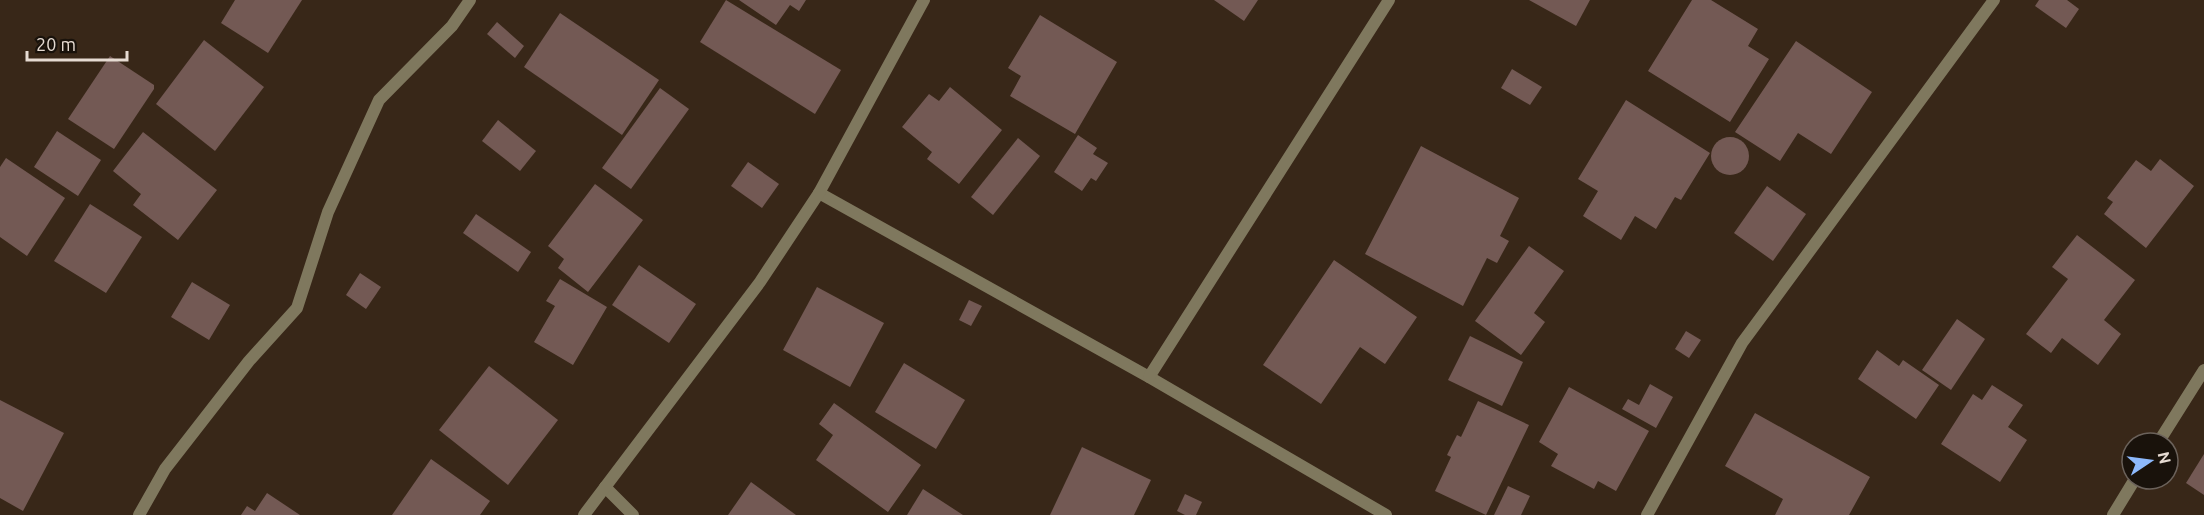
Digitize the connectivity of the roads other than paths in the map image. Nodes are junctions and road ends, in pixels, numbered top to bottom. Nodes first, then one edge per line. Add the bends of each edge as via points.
1 (470, 0) edge
2 (924, 0) edge
3 (1389, 0) edge
4 (1994, 0) edge
5 (819, 193) junction
6 (2204, 370) edge
7 (1149, 377) junction
8 (2166, 431) edge
9 (605, 487) junction
10 (2128, 491) edge
11 (139, 515) edge
12 (584, 515) edge
13 (633, 515) edge
14 (1386, 515) edge
15 (1647, 515) edge
16 (2113, 515) edge

1 - 11 street via 452,26 379,100 328,212 297,308 249,361 165,469
2 - 5 street
3 - 7 street
4 - 15 street via 1742,343
5 - 7 street
5 - 9 street via 760,282
6 - 8 street
7 - 14 street
9 - 12 street
9 - 13 street
10 - 16 street

